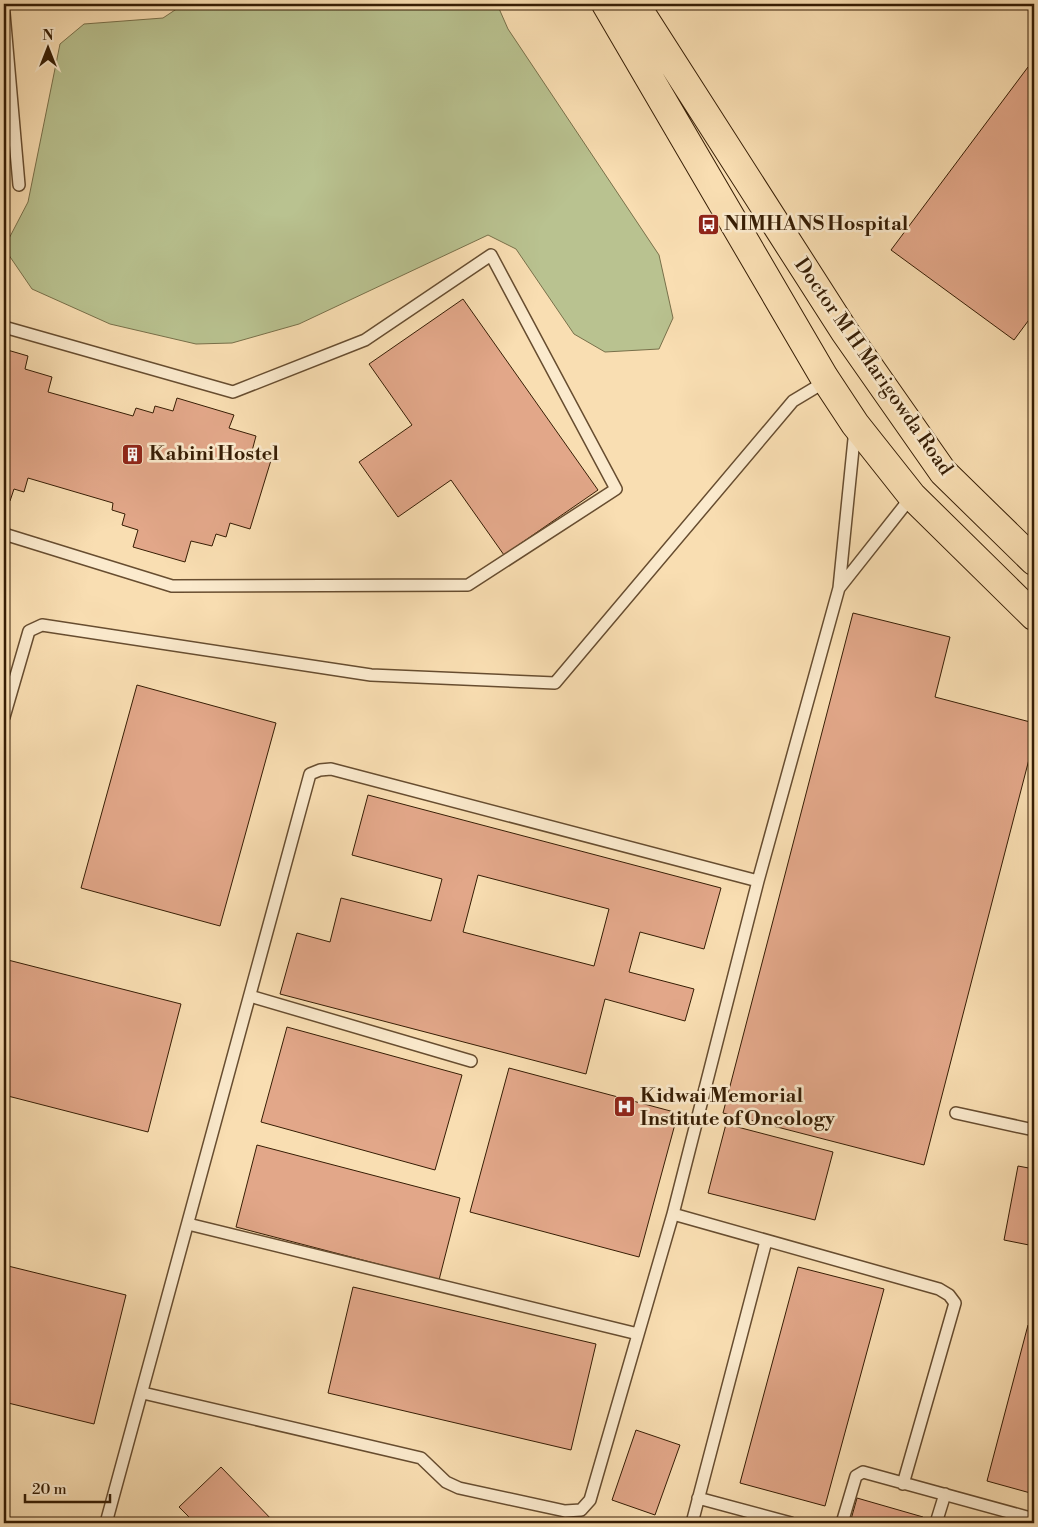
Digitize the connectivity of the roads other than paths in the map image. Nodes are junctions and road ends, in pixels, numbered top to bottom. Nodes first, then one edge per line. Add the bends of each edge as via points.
1 (606, 4) edge
2 (635, 4) edge
3 (4, 13) edge
4 (19, 185) dead end
5 (4, 327) edge
6 (824, 377) junction
7 (855, 424) junction
8 (912, 496) junction
9 (4, 534) edge
10 (1034, 562) edge
11 (839, 588) junction
12 (1034, 616) edge
13 (4, 717) edge
14 (758, 881) junction
15 (250, 996) junction
16 (471, 1061) dead end
17 (956, 1113) dead end
18 (1034, 1130) edge
19 (673, 1214) junction
20 (188, 1224) junction
21 (766, 1241) junction
22 (638, 1334) junction
23 (143, 1394) junction
24 (904, 1484) junction
25 (945, 1494) junction
26 (698, 1498) junction
27 (1034, 1519) edge
28 (106, 1523) edge
29 (692, 1523) edge
30 (791, 1523) edge
31 (842, 1523) edge
32 (936, 1523) edge

1 - 6 main road, Doctor M H Marigowda Road
2 - 10 main road, Doctor M H Marigowda Road via 845,332 943,472
3 - 4 lane
5 - 9 lane via 233,392 366,340 491,255 616,489 468,585 172,586
6 - 7 main road, Doctor M H Marigowda Road
6 - 13 lane via 818,386 793,401 555,683 371,675 42,625 29,631
7 - 8 main road, Doctor M H Marigowda Road
7 - 11 lane
8 - 11 lane
8 - 12 main road, Doctor M H Marigowda Road
11 - 14 lane
14 - 15 lane via 331,769 320,770 310,774
14 - 19 lane
15 - 16 lane
15 - 20 lane
17 - 18 lane
19 - 21 lane
19 - 22 lane
20 - 22 lane
20 - 23 lane
21 - 24 lane via 939,1289 954,1303
21 - 26 lane
22 - 23 lane via 590,1500 581,1510 565,1511 459,1488 446,1482 421,1458
23 - 28 lane
24 - 25 lane
24 - 31 lane via 858,1473
25 - 27 lane
25 - 32 lane
26 - 29 lane
26 - 30 lane

